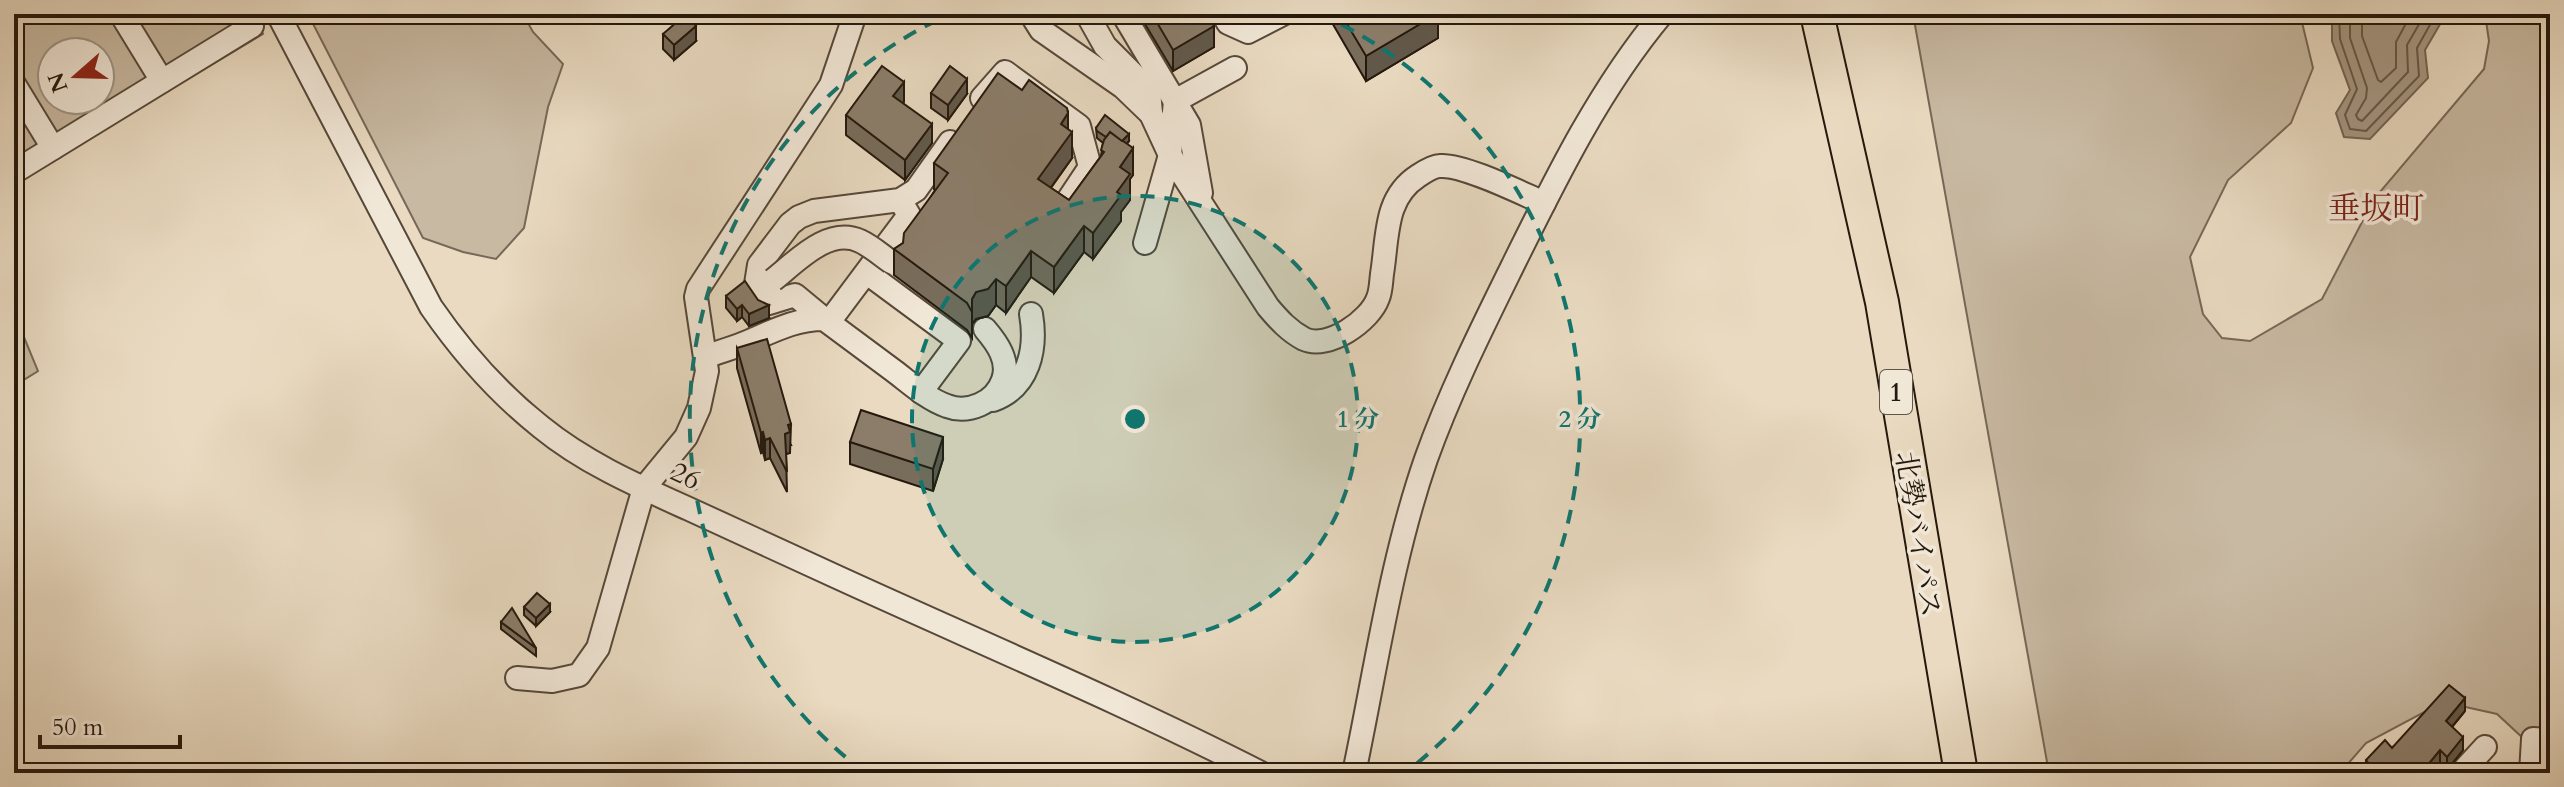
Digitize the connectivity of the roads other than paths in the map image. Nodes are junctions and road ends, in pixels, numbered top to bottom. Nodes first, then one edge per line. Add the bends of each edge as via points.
1 (121, 14) edge
2 (246, 14) edge
3 (278, 14) edge
4 (855, 14) edge
5 (1031, 14) edge
6 (1087, 14) edge
7 (1110, 14) edge
8 (1123, 14) edge
9 (1223, 14) edge
10 (1283, 14) edge
11 (1662, 14) edge
12 (1817, 14) edge
13 (1148, 56) junction
14 (1235, 68) dead end
15 (162, 81) junction
16 (14, 84) edge
17 (1175, 101) junction
18 (1151, 114) junction
19 (53, 148) junction
20 (1170, 155) junction
21 (14, 172) edge
22 (900, 200) junction
23 (1068, 200) edge
24 (1544, 203) junction
25 (1203, 204) junction
26 (1145, 243) dead end
27 (891, 262) edge
28 (867, 273) junction
29 (766, 286) junction
30 (1031, 314) dead end
31 (826, 320) junction
32 (985, 329) dead end
33 (705, 357) junction
34 (921, 392) junction
35 (985, 403) junction
36 (644, 488) junction
37 (517, 678) dead end
38 (2550, 740) edge
39 (2485, 747) dead end
40 (1261, 773) edge
41 (1354, 773) edge
42 (1961, 773) edge
43 (2461, 773) edge
44 (2531, 773) edge

1 - 15 street
2 - 15 street via 252,26
3 - 36 street, 26 via 418,284 453,340 541,428
4 - 33 street via 831,85 698,289
5 - 18 street via 1041,30 1123,87
6 - 18 street via 1105,46 1149,90
7 - 13 street
8 - 13 street
9 - 10 street via 1228,23 1248,32
11 - 24 street via 1599,103
12 - 42 highway, 北勢バイパス / 1 via 1882,302
13 - 17 street
14 - 17 street
15 - 19 street
16 - 19 street
17 - 20 street
17 - 25 street via 1189,125
18 - 20 street
19 - 21 street
20 - 25 street
20 - 26 street
22 - 23 street via 916,190 1005,72 1079,126 1090,167
22 - 28 street via 909,215
22 - 29 street via 799,217 759,265 756,284
24 - 25 street via 1472,173 1440,166 1424,172 1406,184 1393,204 1379,298 1367,316 1349,332 1307,341 1268,307
24 - 41 street via 1464,364 1426,460 1400,548
27 - 29 street, bridge via 857,239 843,237 816,246
28 - 31 street
28 - 34 street via 959,341
29 - 31 street via 769,303 795,295
30 - 35 street via 1028,369 1014,389
31 - 33 street via 782,326
31 - 34 street
32 - 35 street via 996,342 1004,369 1003,380
33 - 36 street via 699,408 686,437
34 - 35 street via 961,409
36 - 37 street via 598,648 579,675 552,681
36 - 40 street, 26 via 1076,683
38 - 44 street via 2533,739
39 - 43 street

